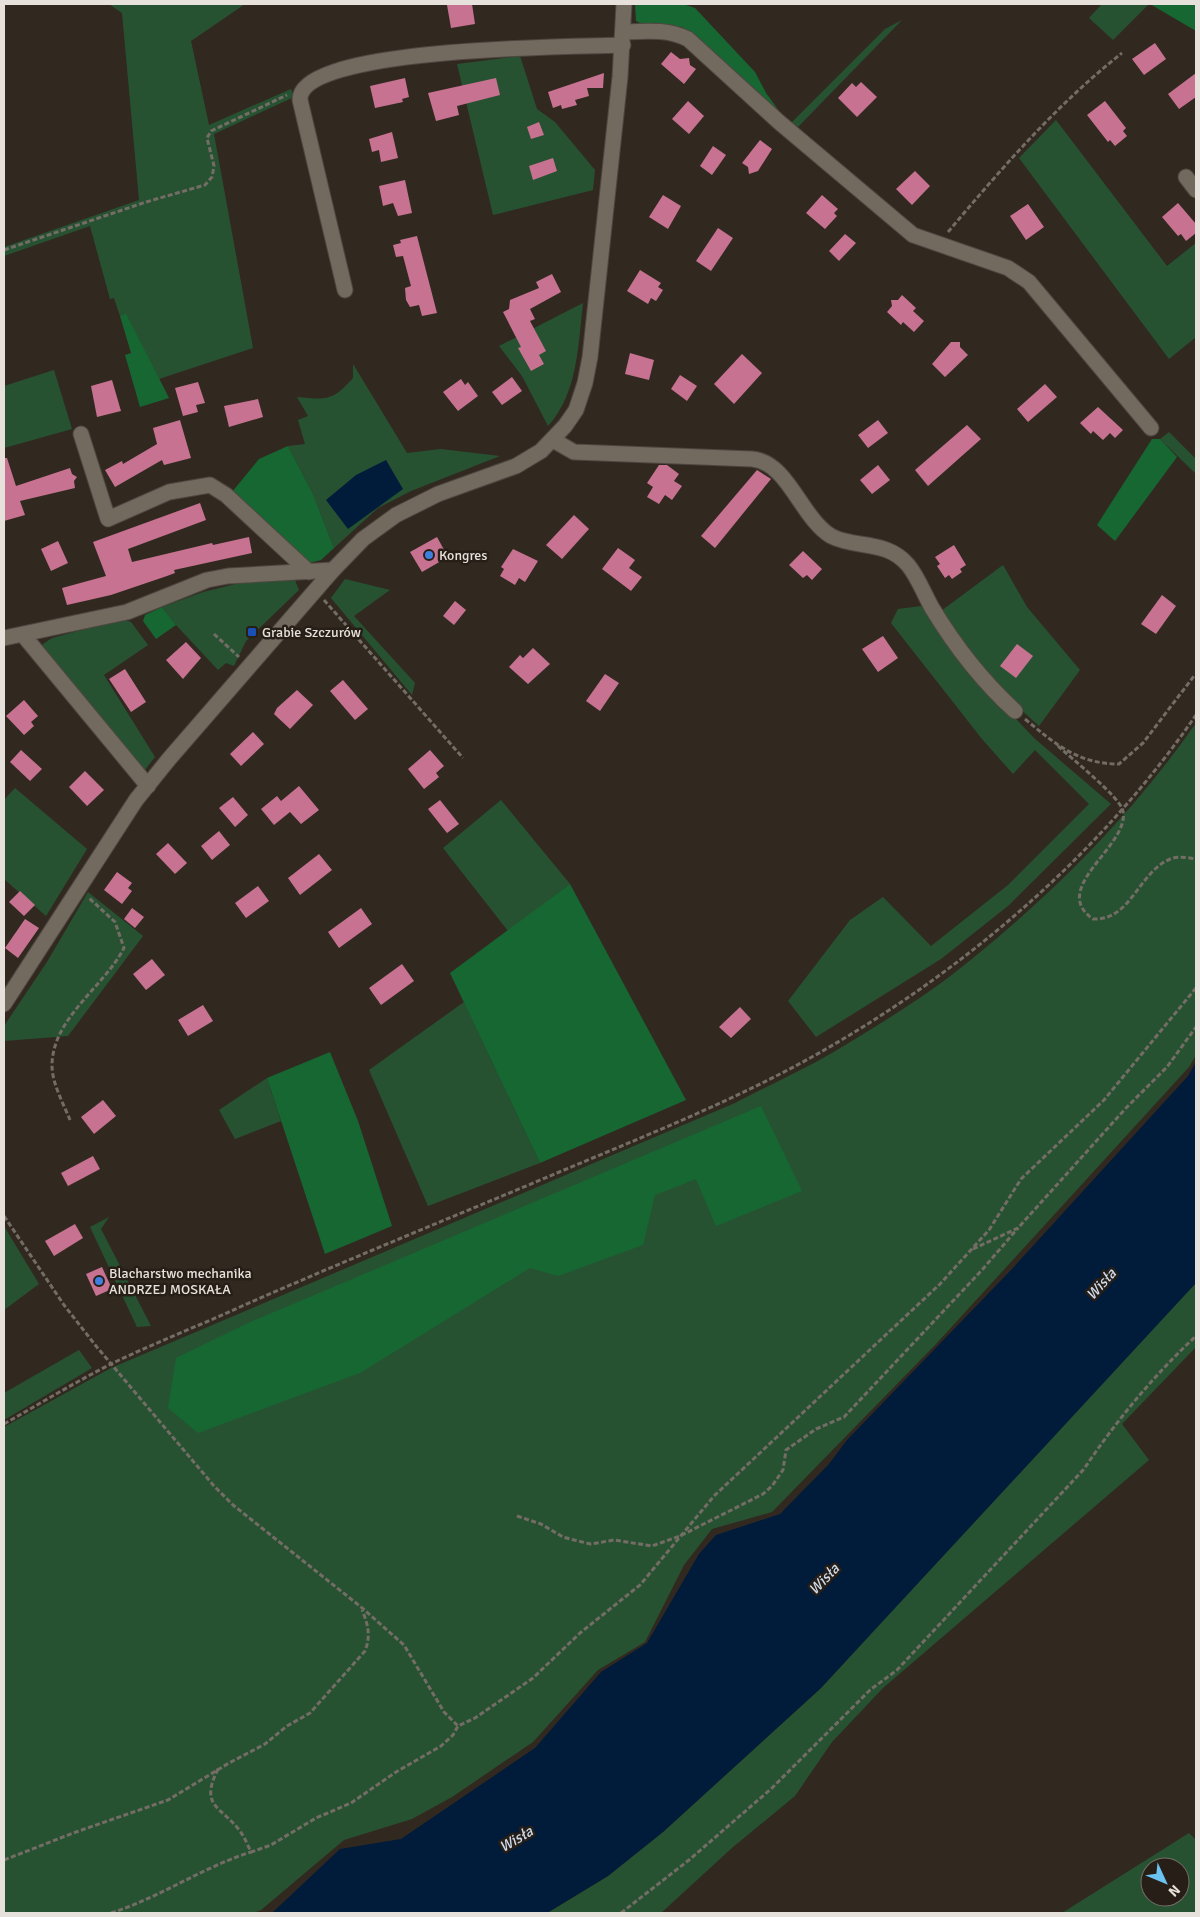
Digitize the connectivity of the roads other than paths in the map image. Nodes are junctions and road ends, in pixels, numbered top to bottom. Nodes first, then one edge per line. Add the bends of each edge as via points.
1 (624, 4) edge
2 (624, 38) junction
3 (1186, 177) dead end
4 (1196, 190) edge
5 (345, 290) dead end
6 (1151, 428) dead end
7 (81, 434) dead end
8 (553, 440) junction
9 (333, 570) junction
10 (308, 572) junction
11 (24, 636) junction
12 (4, 638) edge
13 (1015, 711) road end
14 (148, 786) junction
15 (4, 1004) edge

1 - 2 street
2 - 5 street via 422,53 354,67 311,81 303,87 300,100
2 - 6 street via 651,30 677,34 688,40 912,235 1008,268 1029,282
2 - 8 street via 588,366 576,410
3 - 4 street
7 - 10 street via 108,519 169,492 210,485 226,495
8 - 9 street via 516,466 438,494 396,515 363,540
8 - 13 street via 574,452 752,459 769,464 807,513 832,536 888,551 908,565 960,650
9 - 10 street
9 - 14 street
10 - 11 street via 207,580 128,612
11 - 12 street
11 - 14 street
14 - 15 street

